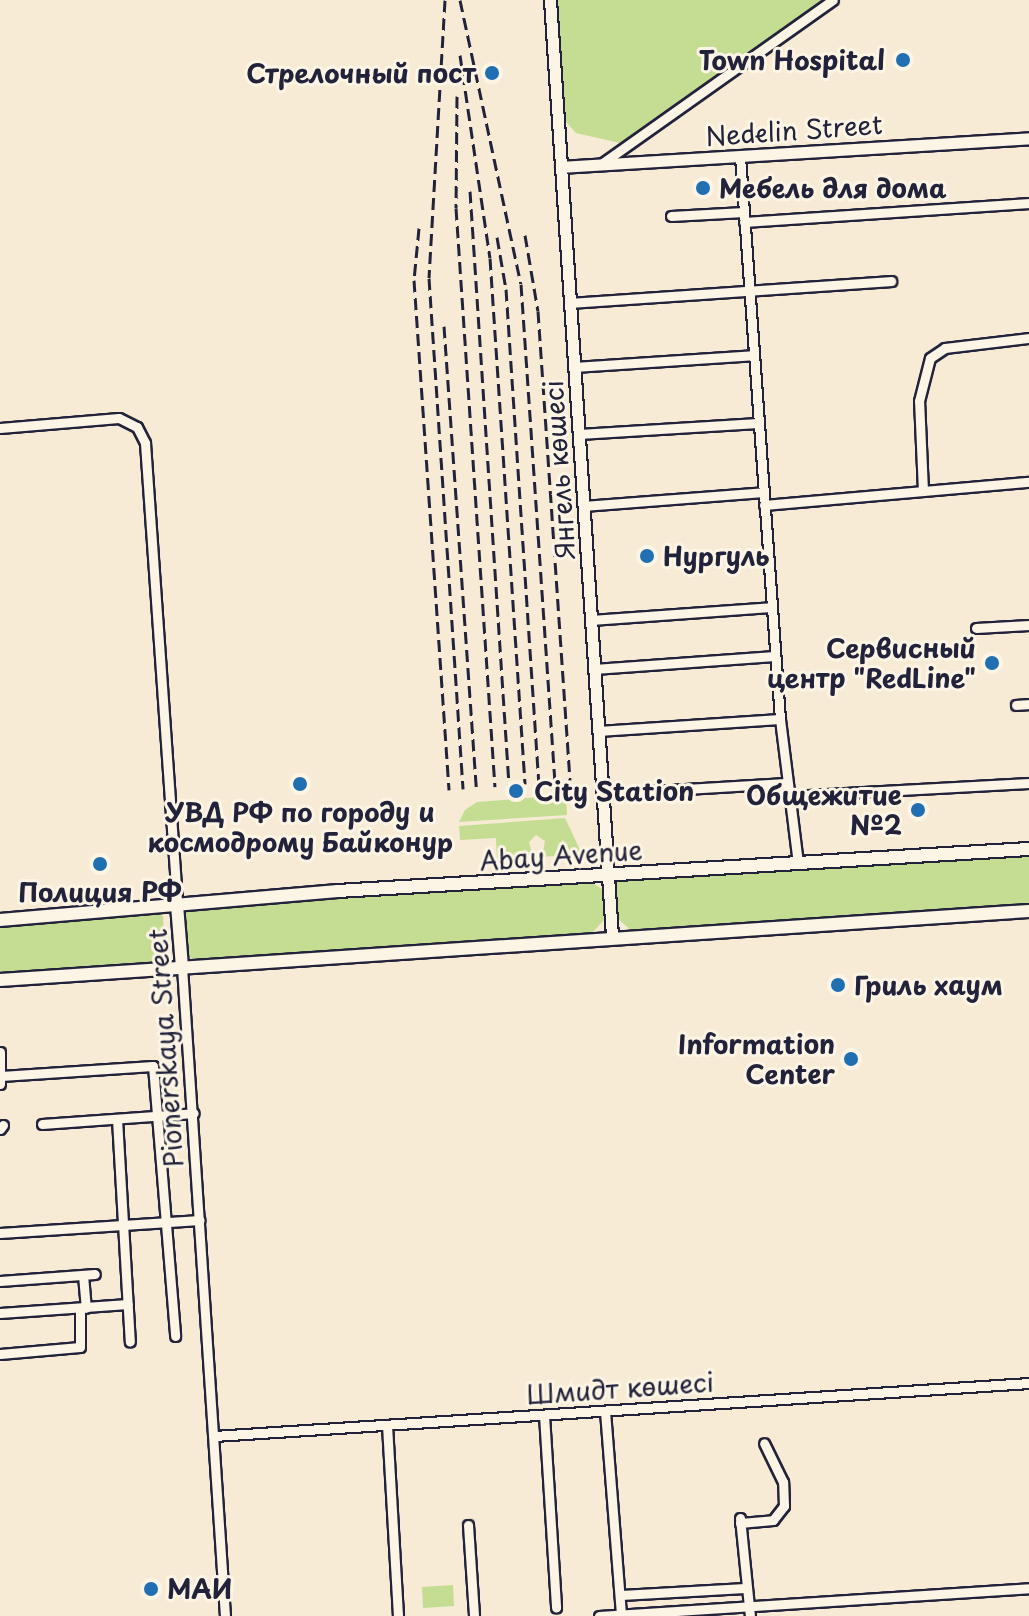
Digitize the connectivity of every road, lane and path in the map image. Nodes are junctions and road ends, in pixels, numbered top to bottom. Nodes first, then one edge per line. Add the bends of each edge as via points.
1 (550, 0) edge
2 (833, 0) edge
3 (1029, 138) edge
4 (740, 156) junction
5 (601, 164) junction
6 (561, 167) junction
7 (1029, 203) edge
8 (671, 216) dead end
9 (744, 217) junction
10 (891, 281) dead end
11 (749, 292) junction
12 (570, 303) junction
13 (1029, 338) edge
14 (753, 355) junction
15 (574, 367) junction
16 (758, 423) junction
17 (0, 428) edge
18 (579, 434) junction
19 (1029, 482) edge
20 (923, 491) junction
21 (763, 492) junction
22 (764, 505) junction
23 (583, 506) junction
24 (771, 607) junction
25 (591, 620) junction
26 (1029, 625) edge
27 (976, 628) dead end
28 (775, 656) junction
29 (594, 669) junction
30 (1029, 704) edge
31 (1016, 705) dead end
32 (780, 719) junction
33 (598, 731) junction
34 (786, 783) junction
35 (1029, 783) edge
36 (602, 794) junction
37 (790, 796) junction
38 (1029, 849) edge
39 (798, 863) junction
40 (608, 875) junction
41 (177, 905) junction
42 (1029, 911) edge
43 (0, 920) edge
44 (612, 937) junction
45 (182, 967) junction
46 (0, 980) edge
47 (0, 1052) edge
48 (1, 1080) edge
49 (194, 1113) junction
50 (156, 1116) junction
51 (117, 1119) junction
52 (42, 1124) dead end
53 (200, 1220) junction
54 (165, 1223) junction
55 (124, 1226) junction
56 (0, 1233) edge
57 (95, 1274) dead end
58 (83, 1275) junction
59 (0, 1281) edge
60 (128, 1304) junction
61 (83, 1308) junction
62 (0, 1313) edge
63 (175, 1336) dead end
64 (130, 1342) dead end
65 (0, 1354) edge
66 (1029, 1383) edge
67 (605, 1411) junction
68 (544, 1415) junction
69 (387, 1425) junction
70 (214, 1436) junction
71 (764, 1443) dead end
72 (468, 1525) dead end
73 (745, 1588) junction
74 (1029, 1588) edge
75 (621, 1595) junction
76 (556, 1608) dead end
77 (748, 1612) edge
78 (621, 1613) junction
79 (225, 1616) edge
80 (398, 1616) edge
81 (474, 1616) edge
82 (599, 1616) edge

1 - 6 street, Янгель көшесі
2 - 5 street
3 - 4 street, Nedelin Street
4 - 5 street, Nedelin Street
4 - 9 street
5 - 6 street, Nedelin Street
6 - 12 street, Янгель көшесі
7 - 9 street
8 - 9 street
9 - 11 street
10 - 11 street
11 - 12 street
11 - 14 street
12 - 15 street, Янгель көшесі
13 - 20 street via 945,348 930,358 919,401
14 - 15 street
14 - 16 street
15 - 18 street, Янгель көшесі
16 - 18 street
16 - 21 street
17 - 41 street, Pionerskaya Street via 119,418 141,433
18 - 23 street, Янгель көшесі
19 - 20 street
20 - 22 street
21 - 22 street
21 - 23 street
22 - 24 street
23 - 25 street, Янгель көшесі
24 - 25 street
24 - 28 street
25 - 29 street, Янгель көшесі
26 - 27 street
28 - 29 street
28 - 32 street
29 - 33 street, Янгель көшесі
30 - 31 street
32 - 33 street
32 - 34 street
33 - 36 street, Янгель көшесі
34 - 36 street
34 - 37 street
35 - 37 street
36 - 40 street, Янгель көшесі
37 - 39 street
38 - 39 main road, Abay Avenue
39 - 40 main road, Abay Avenue
40 - 41 main road, Abay Avenue
40 - 44 street, Янгель көшесі
41 - 43 main road, Abay Avenue
41 - 45 main road, Pionerskaya Street
42 - 44 main road
44 - 45 main road
45 - 46 main road
45 - 49 street, Pionerskaya Street
47 - 48 street
48 - 50 street via 153,1066
49 - 50 street
49 - 53 street, Pionerskaya Street
50 - 51 street
50 - 54 street
51 - 52 street
51 - 55 street
53 - 54 street
53 - 70 street, Pionerskaya Street
54 - 55 street
54 - 63 street
55 - 56 street
55 - 60 street
57 - 58 street
58 - 59 street
58 - 61 street
60 - 61 street
60 - 64 street
61 - 62 street
61 - 65 street via 80,1347
66 - 67 street, Шмидт көшесі
67 - 68 street, Шмидт көшесі
67 - 75 street
68 - 69 street, Шмидт көшесі
68 - 76 street
69 - 70 street, Шмидт көшесі
69 - 80 street
70 - 79 street, Pionerskaya Street
71 - 73 street via 783,1482 784,1506 773,1520 740,1520
72 - 81 street
73 - 75 street
73 - 77 street
74 - 77 street
75 - 78 street
77 - 78 street
78 - 82 street

